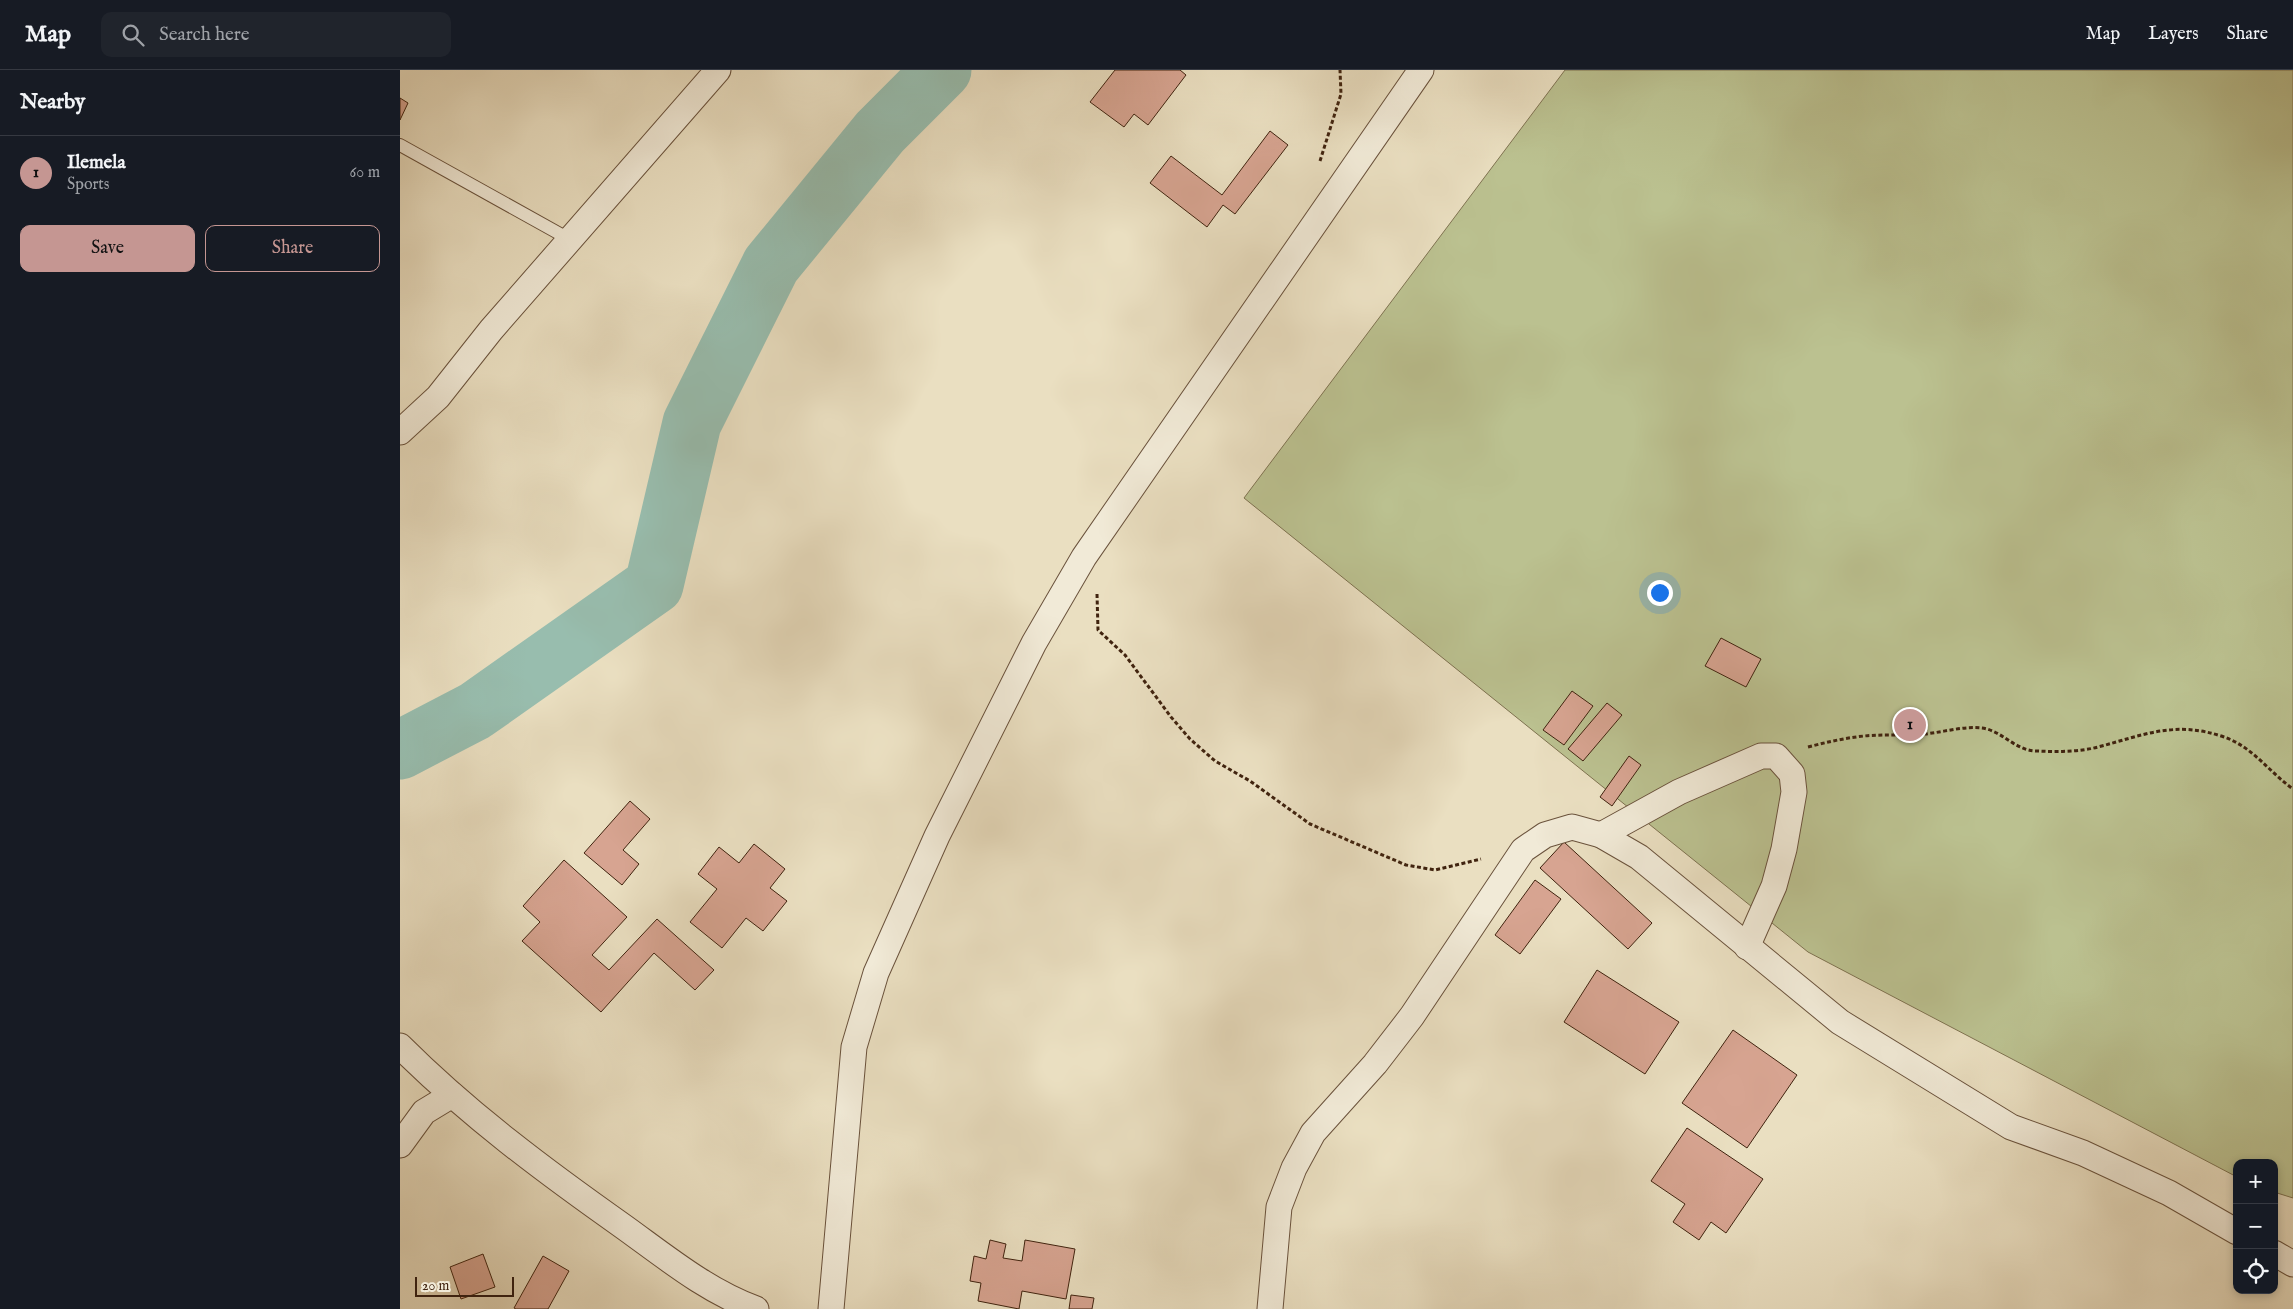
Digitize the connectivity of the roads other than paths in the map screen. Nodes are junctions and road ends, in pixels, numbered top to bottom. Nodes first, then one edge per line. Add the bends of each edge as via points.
1 (718, 70) edge
2 (1421, 70) edge
3 (400, 145) edge
4 (569, 239) junction
5 (400, 432) edge
6 (1601, 835) junction
7 (1747, 947) junction
8 (400, 1046) edge
9 (452, 1095) junction
10 (400, 1145) edge
11 (2233, 1230) edge
12 (2278, 1255) edge
13 (2293, 1264) edge
14 (756, 1309) edge
15 (832, 1309) edge
16 (1270, 1309) edge

1 - 4 street
2 - 15 street via 1084,557 998,710 936,836 876,973 854,1047
3 - 4 lane
4 - 5 street via 438,397
6 - 7 street via 1639,856
6 - 7 street via 1679,792 1761,756 1776,756 1792,774 1794,792 1774,886
6 - 16 street via 1572,827 1545,835 1523,850 1412,1016 1375,1064 1313,1133 1294,1168 1279,1207
7 - 11 street via 1840,1022 2012,1126 2082,1153 2169,1193
8 - 9 street
9 - 10 street via 424,1112
9 - 14 street via 696,1280
12 - 13 street

